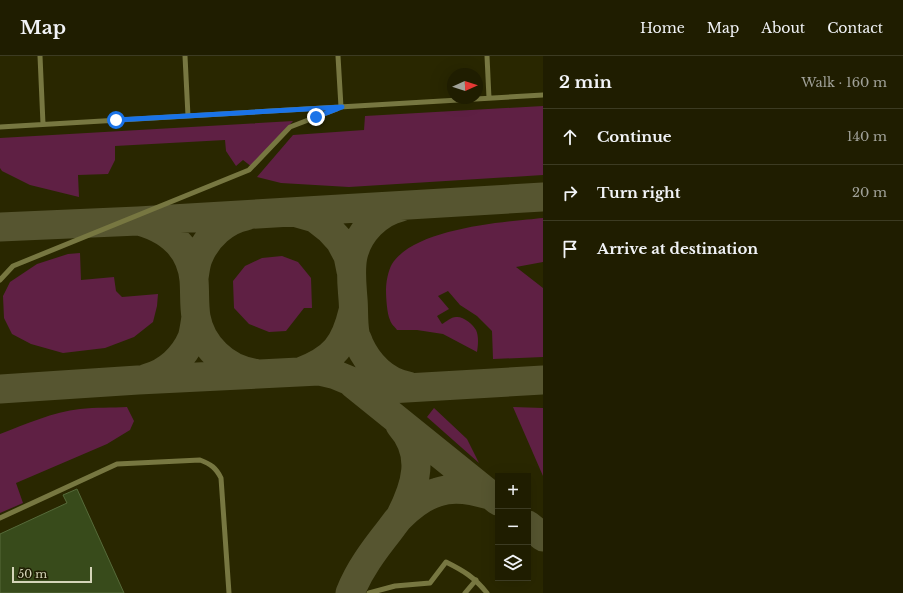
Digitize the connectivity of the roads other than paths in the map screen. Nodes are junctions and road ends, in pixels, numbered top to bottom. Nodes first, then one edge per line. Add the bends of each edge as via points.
1 (40, 56) edge
2 (185, 56) edge
3 (338, 56) edge
4 (487, 56) edge
5 (543, 95) edge
6 (489, 98) junction
7 (342, 107) junction
8 (188, 116) junction
9 (43, 124) junction
10 (0, 127) edge
11 (0, 280) edge
12 (0, 518) edge
13 (476, 580) junction
14 (229, 593) edge
15 (368, 593) edge
16 (465, 593) edge
17 (487, 593) edge

1 - 9 lane
2 - 8 lane
3 - 7 lane
4 - 6 lane
5 - 6 lane
6 - 7 lane
7 - 8 lane
7 - 11 lane via 290,127 249,170 13,266
8 - 9 lane
9 - 10 lane
12 - 14 lane via 117,464 200,460 211,464 221,478
13 - 15 lane via 446,562 430,583 395,586
13 - 16 lane
13 - 17 lane

